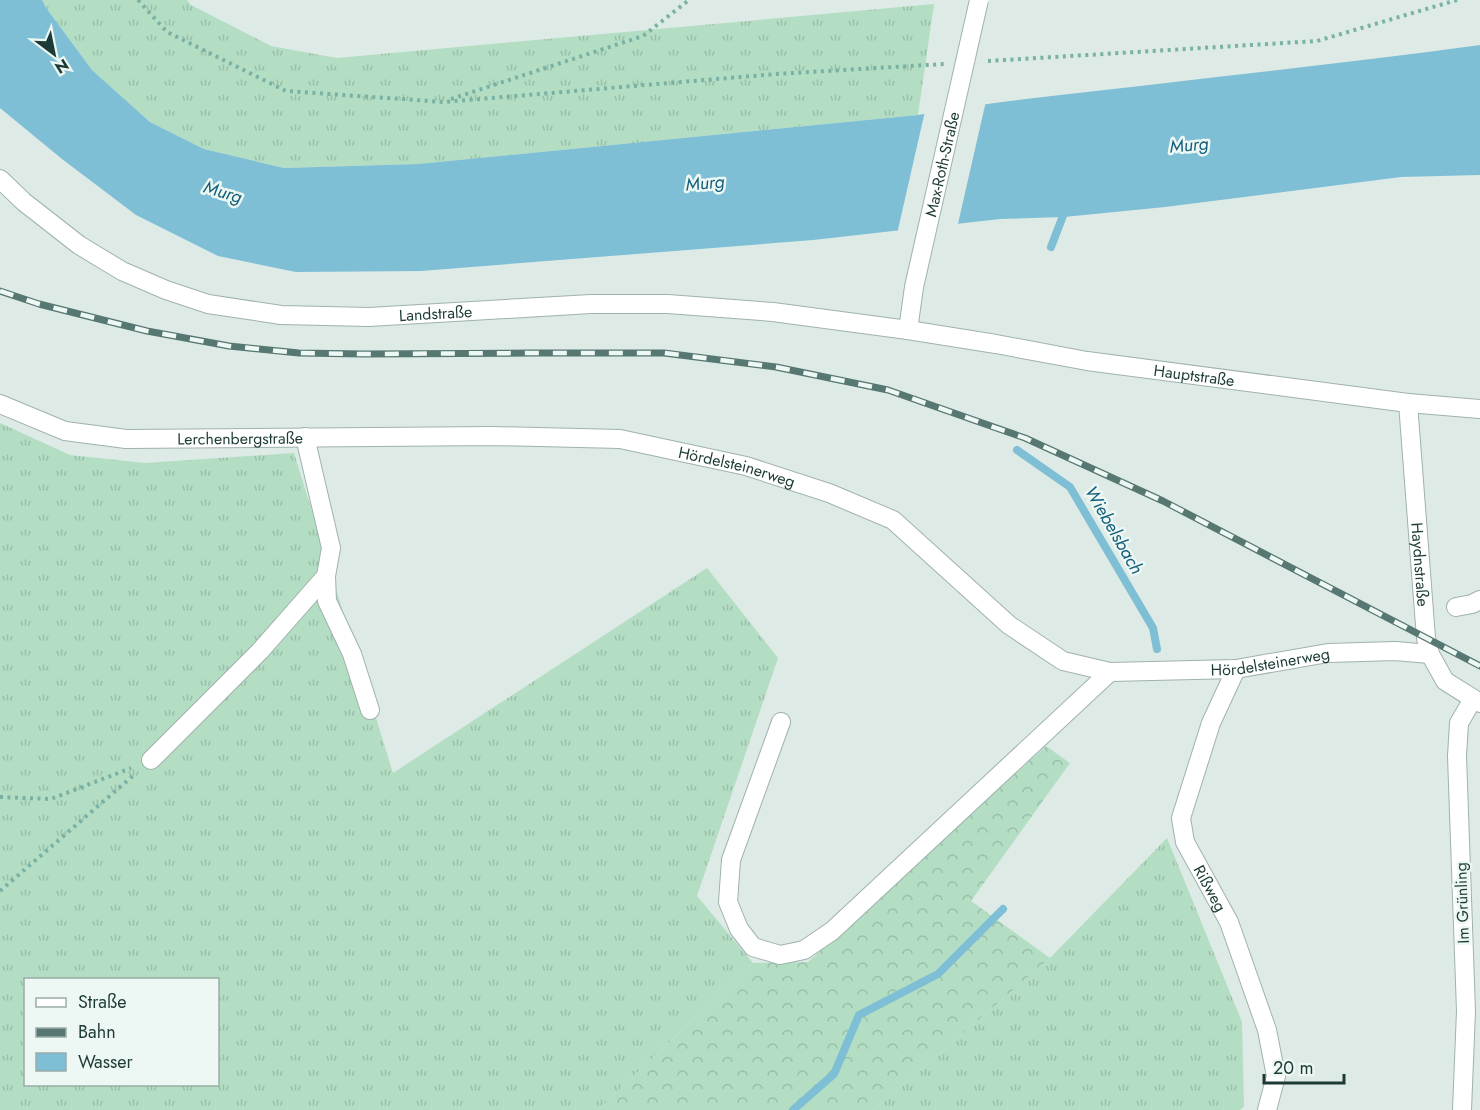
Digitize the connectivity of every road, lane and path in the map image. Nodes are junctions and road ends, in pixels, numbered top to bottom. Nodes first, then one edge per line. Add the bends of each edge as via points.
1 (138, 0) edge
2 (689, 0) edge
3 (979, 0) edge
4 (1457, 0) edge
5 (988, 61) dead end
6 (952, 63) dead end
7 (444, 102) junction
8 (0, 179) edge
9 (908, 330) junction
10 (1408, 403) junction
11 (0, 404) edge
12 (1480, 409) edge
13 (305, 437) junction
14 (326, 576) junction
15 (1480, 600) edge
16 (1456, 608) dead end
17 (1430, 654) junction
18 (1236, 669) junction
19 (1110, 672) junction
20 (1476, 701) edge
21 (370, 710) dead end
22 (781, 722) dead end
23 (151, 760) junction
24 (0, 797) edge
25 (0, 891) edge
26 (1473, 1014) edge
27 (1267, 1110) edge
28 (1462, 1110) edge

1 - 7 path via 167,32 286,91
2 - 7 path via 643,36
3 - 9 street, Max-Roth-Straße, bridge via 914,287
4 - 5 path via 1317,41
6 - 7 path
8 - 9 street, Landstraße via 79,245 122,271 208,304 281,315 369,317 591,304 668,304 773,312
9 - 10 street, Hauptstraße via 1087,361
10 - 12 street, Hauptstraße
10 - 17 street, Haydnstraße via 1423,616
11 - 13 street, Lerchenbergstraße via 65,431 126,439
13 - 14 street, Lerchenbergstraße via 331,548
13 - 19 street, Hördelsteinerweg via 620,439 746,466 829,493 893,520 1009,625 1064,661
14 - 21 street, Lerchenbergstraße via 327,601 352,654
14 - 23 street via 260,651
15 - 16 street
17 - 18 street, Hördelsteinerweg via 1328,653
17 - 20 street, Haydnstraße via 1445,681
18 - 19 street, Hördelsteinerweg
18 - 27 street, Rißweg via 1211,723 1181,818 1185,842 1229,922 1267,1030 1276,1076
19 - 22 street via 832,931 804,950 780,955 753,947 739,929 728,902 731,860
20 - 26 street, Im Grünling via 1459,723 1457,756
23 - 24 path via 51,799
23 - 25 path
26 - 28 street, Im Grünling

